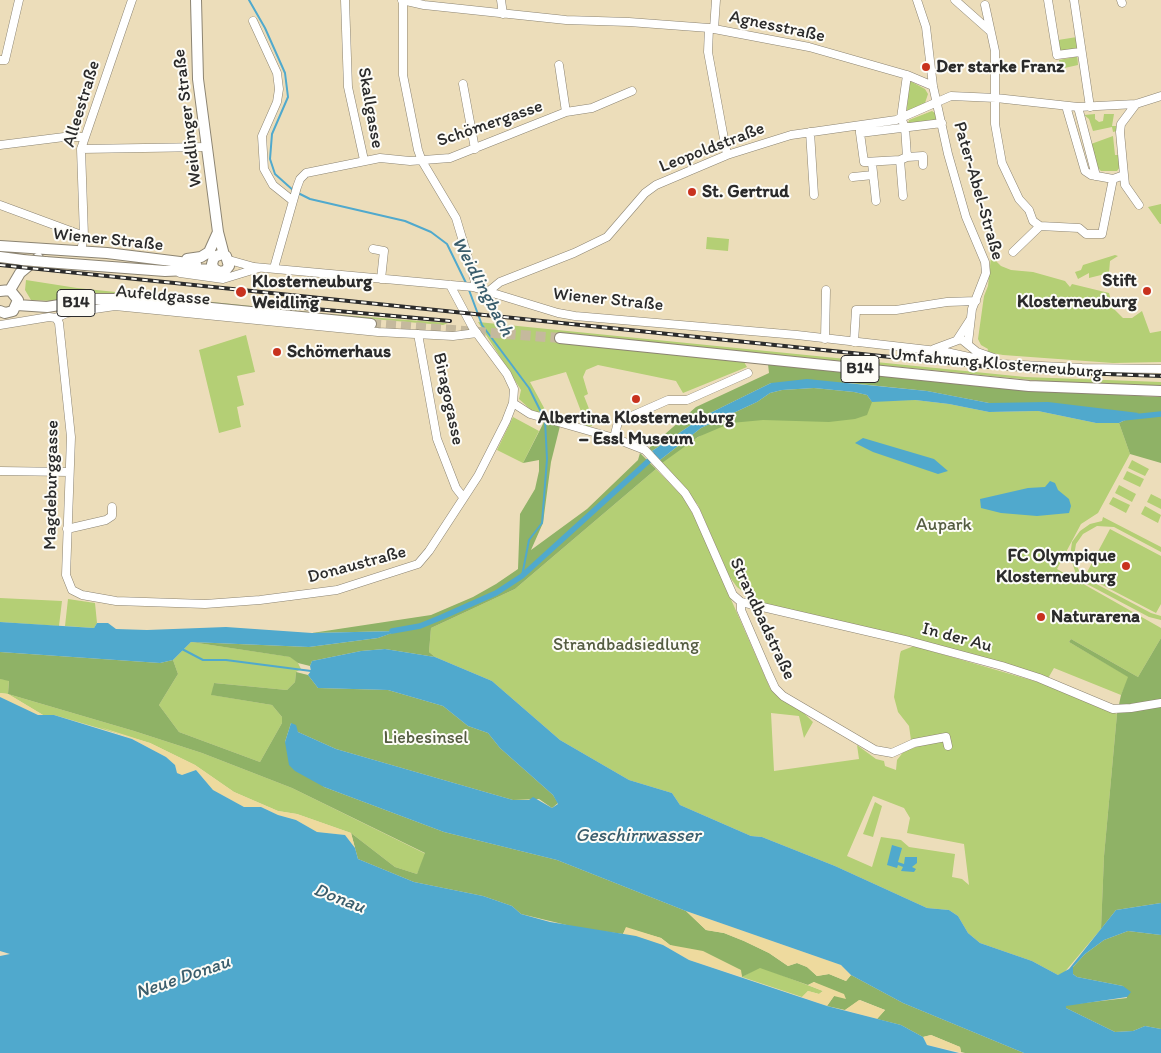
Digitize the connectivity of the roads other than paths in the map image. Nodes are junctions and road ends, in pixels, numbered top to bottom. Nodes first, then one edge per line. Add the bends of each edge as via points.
1 (19, 0) edge
2 (132, 0) edge
3 (196, 0) edge
4 (345, 0) edge
5 (403, 0) edge
6 (501, 0) edge
7 (716, 0) edge
8 (917, 0) edge
9 (955, 0) edge
10 (1048, 0) edge
11 (1074, 0) edge
12 (985, 5) dead end
13 (503, 14) junction
14 (253, 21) dead end
15 (711, 29) junction
16 (990, 31) junction
17 (1080, 52) junction
18 (2, 60) edge
19 (559, 65) dead end
20 (907, 74) junction
21 (463, 84) dead end
22 (933, 86) junction
23 (632, 91) dead end
24 (1161, 97) edge
25 (996, 98) junction
26 (937, 101) junction
27 (1136, 104) junction
28 (1121, 105) junction
29 (1066, 106) junction
30 (1078, 107) junction
31 (1090, 107) junction
32 (566, 112) junction
33 (901, 118) junction
34 (942, 123) junction
35 (1122, 124) junction
36 (905, 127) junction
37 (860, 129) junction
38 (810, 132) junction
39 (84, 137) junction
40 (0, 144) edge
41 (207, 147) junction
42 (81, 149) junction
43 (475, 149) junction
44 (728, 155) junction
45 (904, 159) junction
46 (364, 160) junction
47 (422, 161) junction
48 (872, 163) junction
49 (923, 165) dead end
50 (873, 175) junction
51 (1124, 175) junction
52 (1096, 176) junction
53 (853, 177) dead end
54 (1113, 179) junction
55 (814, 195) dead end
56 (903, 196) dead end
57 (293, 200) junction
58 (876, 201) dead end
59 (0, 205) edge
60 (1139, 205) dead end
61 (1040, 226) junction
62 (218, 232) junction
63 (84, 236) junction
64 (0, 246) edge
65 (373, 249) dead end
66 (81, 251) junction
67 (1013, 252) dead end
68 (0, 257) edge
69 (220, 261) junction
70 (154, 262) junction
71 (172, 266) junction
72 (257, 267) junction
73 (274, 268) junction
74 (381, 279) junction
75 (450, 285) junction
76 (475, 288) junction
77 (826, 290) dead end
78 (5, 291) edge
79 (490, 291) junction
80 (976, 302) junction
81 (17, 305) junction
82 (0, 311) edge
83 (971, 318) junction
84 (57, 319) junction
85 (371, 324) tunnel mouth
86 (0, 326) edge
87 (477, 333) junction
88 (418, 334) junction
89 (560, 338) tunnel mouth
90 (826, 338) junction
91 (955, 341) junction
92 (854, 342) junction
93 (968, 344) junction
94 (925, 351) junction
95 (958, 355) junction
96 (1010, 363) junction
97 (1161, 369) edge
98 (748, 373) dead end
99 (1161, 391) edge
100 (513, 403) junction
101 (614, 438) junction
102 (0, 471) edge
103 (69, 472) junction
104 (462, 495) junction
105 (112, 507) dead end
106 (67, 529) junction
107 (72, 590) joint
108 (741, 602) junction
109 (1161, 703) edge
110 (948, 746) dead end

1 - 18 street
2 - 39 street, Alleestraße
3 - 41 main road, Weidlinger Straße via 196,59
4 - 46 street, Skallgasse via 348,87
5 - 13 street, Agnesstraße
5 - 47 street via 404,75
6 - 13 street
7 - 15 street
8 - 22 street, Pater-Abel-Straße via 926,27
9 - 16 street
10 - 17 street via 1057,55
11 - 17 street
12 - 16 street
13 - 15 street, Agnesstraße
14 - 57 street via 277,73 279,89 277,102 262,136 264,169 273,185
15 - 20 street, Agnesstraße via 809,48
15 - 44 street via 708,52
16 - 25 street via 995,51
17 - 31 street
19 - 32 street
20 - 22 street, Agnesstraße
20 - 33 street
21 - 43 street
22 - 26 street, Pater-Abel-Straße
23 - 32 street, Schömergasse via 592,108
24 - 27 street
25 - 26 street, Leopoldstraße via 951,96
25 - 29 street, Leopoldstraße
25 - 61 street via 995,124 1002,162 1019,199
26 - 33 street, Leopoldstraße
26 - 34 street, Pater-Abel-Straße
27 - 28 street, Leopoldstraße
27 - 35 street
28 - 31 street, Leopoldstraße
28 - 35 street
29 - 30 street, Leopoldstraße
29 - 52 street via 1085,171
30 - 31 street, Leopoldstraße
30 - 52 street
32 - 43 street, Schömergasse
33 - 36 street
33 - 37 street, Leopoldstraße
34 - 36 street, Leopoldstraße
34 - 80 street, Pater-Abel-Straße via 966,217 985,262 986,273
35 - 51 street via 1120,144
36 - 37 street, Leopoldstraße
36 - 45 street
37 - 38 street, Leopoldstraße
37 - 48 street via 864,162
38 - 44 street, Leopoldstraße
38 - 55 street
39 - 40 street
39 - 42 street, Alleestraße
41 - 42 street
41 - 62 main road, Weidlinger Straße
42 - 63 street, Alleestraße
43 - 47 street, Schömergasse via 450,158
44 - 79 street, Leopoldstraße via 656,185 645,193 607,237 500,282
45 - 48 street
45 - 49 street via 923,156
45 - 56 street
46 - 47 street, Schömergasse
46 - 57 street, Schömergasse via 306,173
47 - 76 street via 456,218
48 - 50 street
50 - 53 street
50 - 58 street
51 - 54 street
51 - 60 street via 1125,185
52 - 54 street
54 - 61 street via 1102,234 1086,234 1079,228
57 - 73 street, Schömergasse
59 - 63 street
61 - 67 street
62 - 69 main road, Weidlinger Straße
62 - 70 main road via 212,248 201,257
63 - 66 street, Alleestraße
64 - 66 main road, Wiener Straße
65 - 74 street via 384,251
66 - 70 main road, Wiener Straße
68 - 71 main road, Wiener Straße, bridge via 45,262
69 - 71 main road, Wiener Straße
69 - 72 street, Wiener Straße
70 - 71 main road, Wiener Straße
70 - 78 main road via 41,256 26,266
71 - 72 street, Wiener Straße via 217,279
72 - 73 street, Wiener Straße
73 - 74 street, Wiener Straße
74 - 75 street, Wiener Straße
75 - 76 street, Wiener Straße
75 - 87 street
76 - 79 street, Wiener Straße
77 - 90 street
78 - 81 main road via 17,296
79 - 90 street, Wiener Straße via 575,316
80 - 83 street, Pater-Abel-Straße
80 - 92 street via 947,302 896,310 856,310
81 - 82 main road, B14 via 9,313
81 - 85 main road, B14 via 47,307 121,299
83 - 91 street, Pater-Abel-Straße
83 - 93 street, Pater-Abel-Straße
84 - 86 street, Aufeldgasse via 49,317
84 - 88 street, Aufeldgasse via 67,313 115,306
84 - 103 street, Magdeburggasse via 70,428
87 - 88 street, Aufeldgasse via 453,336
87 - 100 street via 512,382
88 - 104 street, Biragogasse via 437,439 456,488
89 - 99 main road, Umfahrung Klosterneuburg / B14 via 1029,386
90 - 92 street, Wiener Straße
91 - 93 street, Wiener Straße via 963,340
91 - 94 street, Wiener Straße
91 - 95 street via 951,349
92 - 94 street, Wiener Straße
93 - 95 street via 968,352
93 - 96 street, Wiener Straße via 986,357
94 - 95 street, Wiener Straße
95 - 96 street, Wiener Straße
96 - 97 street, Wiener Straße
98 - 101 street via 687,400 668,400 618,422
100 - 101 street, Strandbadstraße via 534,416
100 - 104 street, Donaustraße via 490,454
101 - 108 street, Strandbadstraße via 645,450 685,494 696,510 733,596
102 - 103 street
103 - 106 street, Magdeburggasse
104 - 107 street, Donaustraße via 418,564 337,590 205,604 103,599
105 - 106 street via 112,516 106,520
106 - 107 street, Magdeburggasse via 66,575
108 - 109 street, In der Au via 909,640 1002,666 1113,709
108 - 110 street, Strandbadstraße via 740,610 769,675 783,696 875,750 892,753 914,742 946,738

